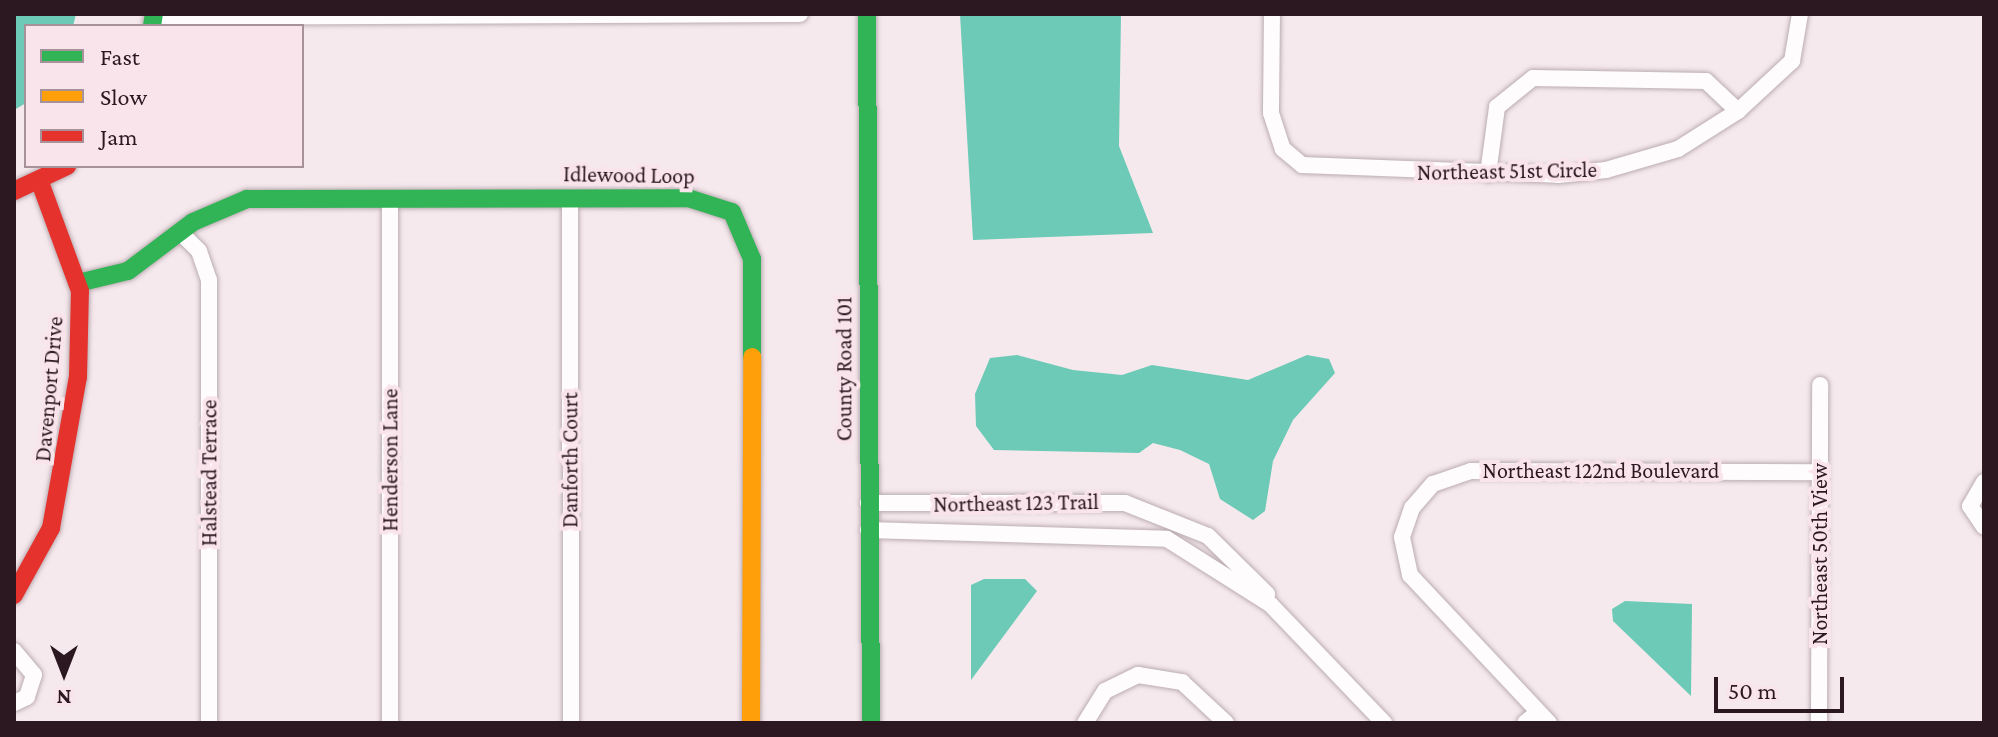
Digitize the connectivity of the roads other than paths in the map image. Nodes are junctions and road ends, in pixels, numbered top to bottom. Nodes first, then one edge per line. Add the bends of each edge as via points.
1 (800, 14) edge
2 (867, 14) edge
3 (1272, 14) edge
4 (1800, 14) edge
5 (275, 15) edge
6 (153, 19) edge
7 (1738, 111) junction
8 (64, 168) edge
9 (1488, 174) junction
10 (40, 182) junction
11 (14, 191) edge
12 (390, 198) junction
13 (570, 198) junction
14 (181, 233) junction
15 (78, 283) junction
16 (1820, 385) dead end
17 (1820, 472) junction
18 (1984, 482) edge
19 (868, 503) junction
20 (1984, 527) edge
21 (868, 530) junction
22 (14, 595) edge
23 (1270, 604) junction
24 (14, 651) edge
25 (14, 703) edge
26 (1537, 719) edge
27 (209, 723) edge
28 (390, 723) edge
29 (571, 723) edge
30 (751, 723) edge
31 (871, 723) edge
32 (1085, 723) edge
33 (1226, 723) edge
34 (1384, 723) edge
35 (1819, 723) edge

1 - 5 street
2 - 19 street, County Road 101
3 - 9 street, Northeast 51st Circle via 1271,113 1292,159 1320,171
4 - 7 street, Northeast 51st Circle via 1792,61
5 - 6 street
7 - 9 street, Northeast 51st Circle via 1678,149 1606,170
7 - 9 street via 1706,81 1533,78 1497,107
8 - 10 street
10 - 11 street
10 - 15 street, Davenport Drive
12 - 13 street, Idlewood Loop
12 - 14 street, Idlewood Loop via 247,199 214,210
12 - 28 street, Henderson Lane
13 - 29 street, Danforth Court
13 - 30 street, Idlewood Loop via 705,199 732,212 749,240
14 - 15 street, Idlewood Loop via 128,271
14 - 27 street, Halstead Terrace via 199,251 209,280
15 - 22 street, Davenport Drive via 78,377 64,482 51,528
16 - 17 street, Northeast 50th View
17 - 26 street, Northeast 122nd Boulevard via 1471,471 1433,484 1412,508 1402,537 1410,575
17 - 35 street, Northeast 50th View
18 - 20 street via 1970,506
19 - 21 street, County Road 101
19 - 23 street, Northeast 123 Trail via 1125,503 1208,536
21 - 23 street, Northeast 123 Trail via 1167,539
21 - 31 street, County Road 101
23 - 34 street, Northeast 123 Trail
24 - 25 street via 34,675 27,697
32 - 33 street via 1105,691 1138,675 1182,682

